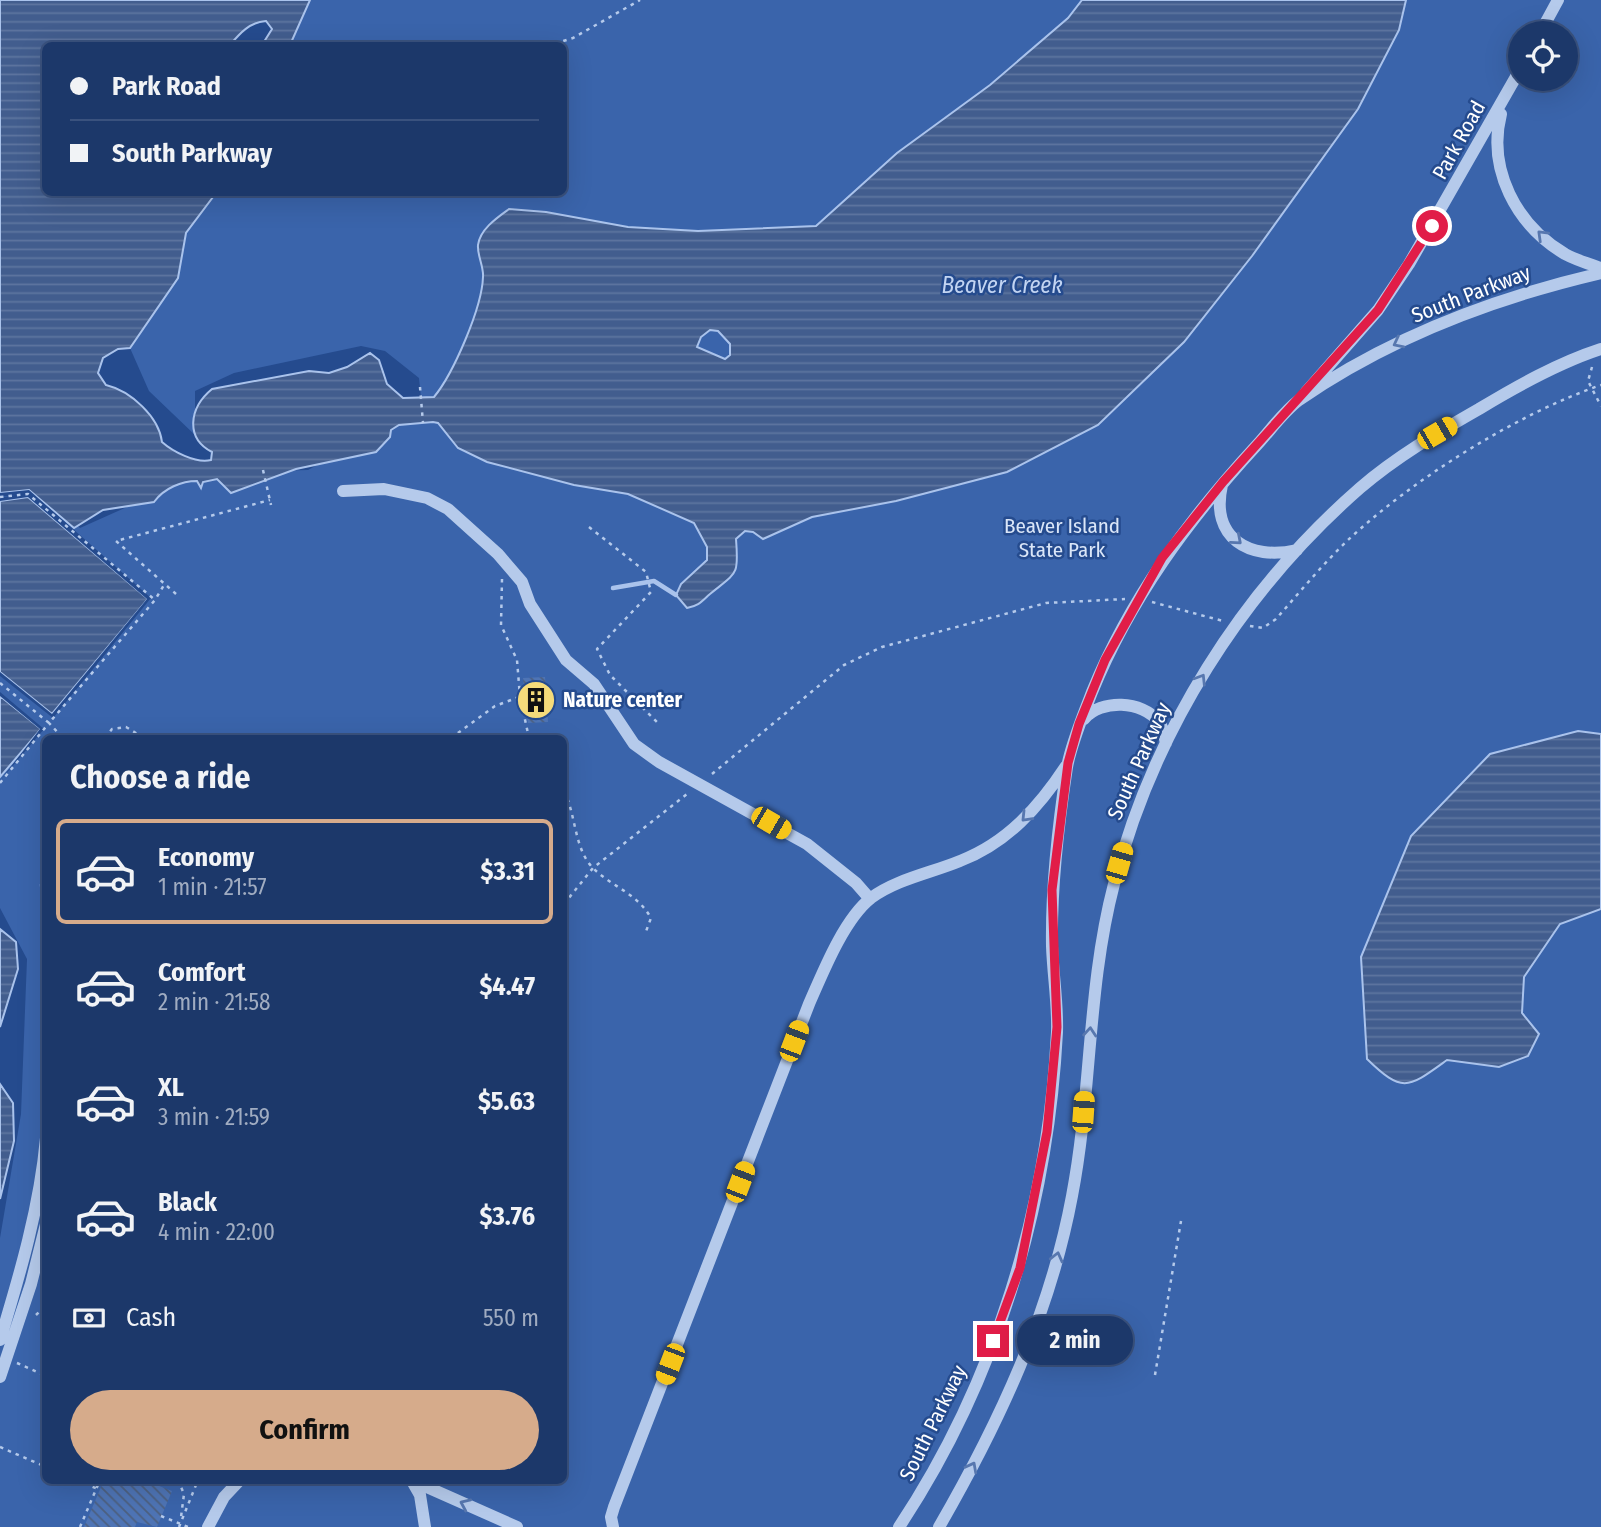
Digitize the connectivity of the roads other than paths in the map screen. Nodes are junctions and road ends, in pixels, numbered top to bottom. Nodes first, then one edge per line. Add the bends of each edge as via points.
1 (1558, 0) edge
2 (1547, 21) edge
3 (1508, 91) edge
4 (1505, 97) junction
5 (1601, 268) edge
6 (1601, 273) edge
7 (1599, 350) edge
8 (1296, 402) junction
9 (1223, 482) junction
10 (343, 491) dead end
11 (1297, 550) junction
12 (1079, 724) junction
13 (1166, 743) junction
14 (1068, 763) junction
15 (870, 899) junction
16 (42, 1163) edge
17 (42, 1240) edge
18 (0, 1340) edge
19 (0, 1377) edge
20 (236, 1484) edge
21 (414, 1484) edge
22 (419, 1484) edge
23 (208, 1527) edge
24 (425, 1527) edge
25 (517, 1527) edge
26 (613, 1527) edge
27 (899, 1527) edge
28 (939, 1527) edge

1 - 2 street
3 - 4 street, Park Road
5 -> 4 street, Park Road via 1566,255 1544,238 1507,191 1496,162 1496,132
4 - 8 street, Park Road via 1444,207 1378,310
6 -> 8 street, South Parkway via 1455,317 1396,343
7 - 11 street, South Parkway via 1518,386 1417,445 1360,488
8 - 9 street, South Parkway
9 -> 11 street via 1218,503 1229,534 1263,554
9 - 12 street, South Parkway via 1162,558 1105,660
10 - 15 street via 384,489 427,498 448,509 522,582 530,604 566,660 594,684 634,744 807,844
13 -> 11 street, South Parkway via 1236,624
12 - 13 street via 1099,707 1128,705 1159,722
12 - 14 street, South Parkway
28 -> 13 street, South Parkway via 1008,1396 1052,1277 1079,1156 1096,963 1126,840
14 -> 15 street via 1046,796 1013,831 961,861 905,880
14 - 27 street, South Parkway via 1052,890 1057,1027 1054,1076 1034,1208 1020,1268 977,1382 954,1433
15 - 26 street via 838,943 809,1004 614,1507
16 - 18 street via 19,1280
17 - 19 street
20 - 23 street
21 - 24 street
25 -> 22 street

